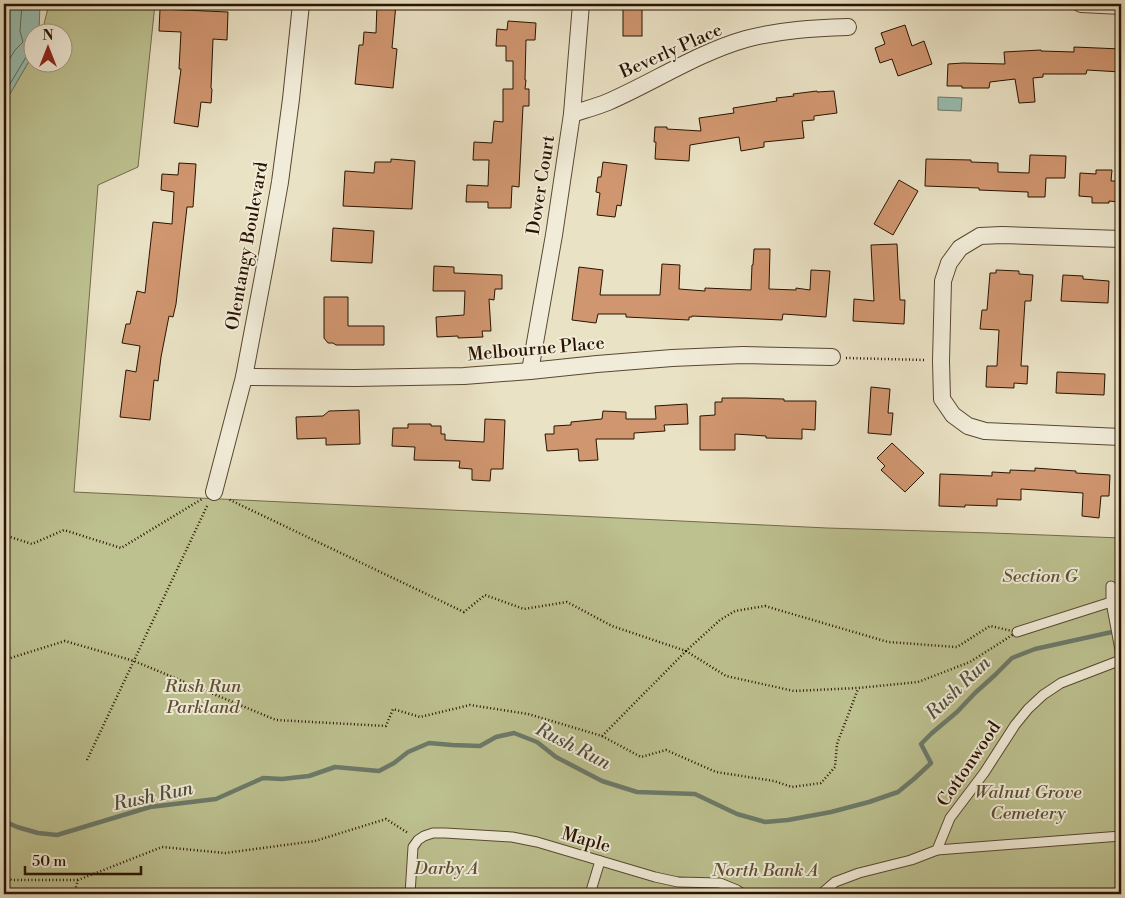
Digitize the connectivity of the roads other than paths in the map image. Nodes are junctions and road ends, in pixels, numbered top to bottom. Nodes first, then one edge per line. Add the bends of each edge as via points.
1 (301, 4) edge
2 (581, 4) edge
3 (1081, 4) edge
4 (1121, 6) edge
5 (848, 27) dead end
6 (572, 114) junction
7 (1121, 240) edge
8 (832, 357) road end
9 (530, 372) junction
10 (244, 377) junction
11 (1121, 437) edge
12 (214, 492) road end
13 (1111, 586) dead end
14 (1111, 602) junction
15 (1017, 632) road end
16 (1121, 660) edge
17 (1121, 682) edge
18 (1121, 836) edge
19 (937, 850) junction
20 (600, 861) junction
21 (410, 894) edge
22 (590, 894) edge
23 (743, 894) edge
24 (821, 894) edge

1 - 10 street, Olentangy Boulevard via 280,182
2 - 6 street, Dover Court
3 - 4 street
5 - 6 street, Beverly Place via 778,32 746,39 709,52 607,102
6 - 9 street, Dover Court
7 - 11 street via 980,236 960,248 949,263 943,281 941,361 942,399 953,415 968,426 985,431
8 - 9 street, Melbourne Place via 708,356
9 - 10 street, Melbourne Place via 355,378
10 - 12 street, Olentangy Boulevard
13 - 14 lane
14 - 15 lane
14 - 16 lane
16 - 17 lane
16 - 19 lane, Cottonwood via 1061,683 1028,709 950,818
18 - 19 lane
19 - 24 lane via 835,882
20 - 21 lane, Maple via 512,837 434,833 424,836 413,847
20 - 22 lane
20 - 23 lane, Maple via 678,882 720,883

